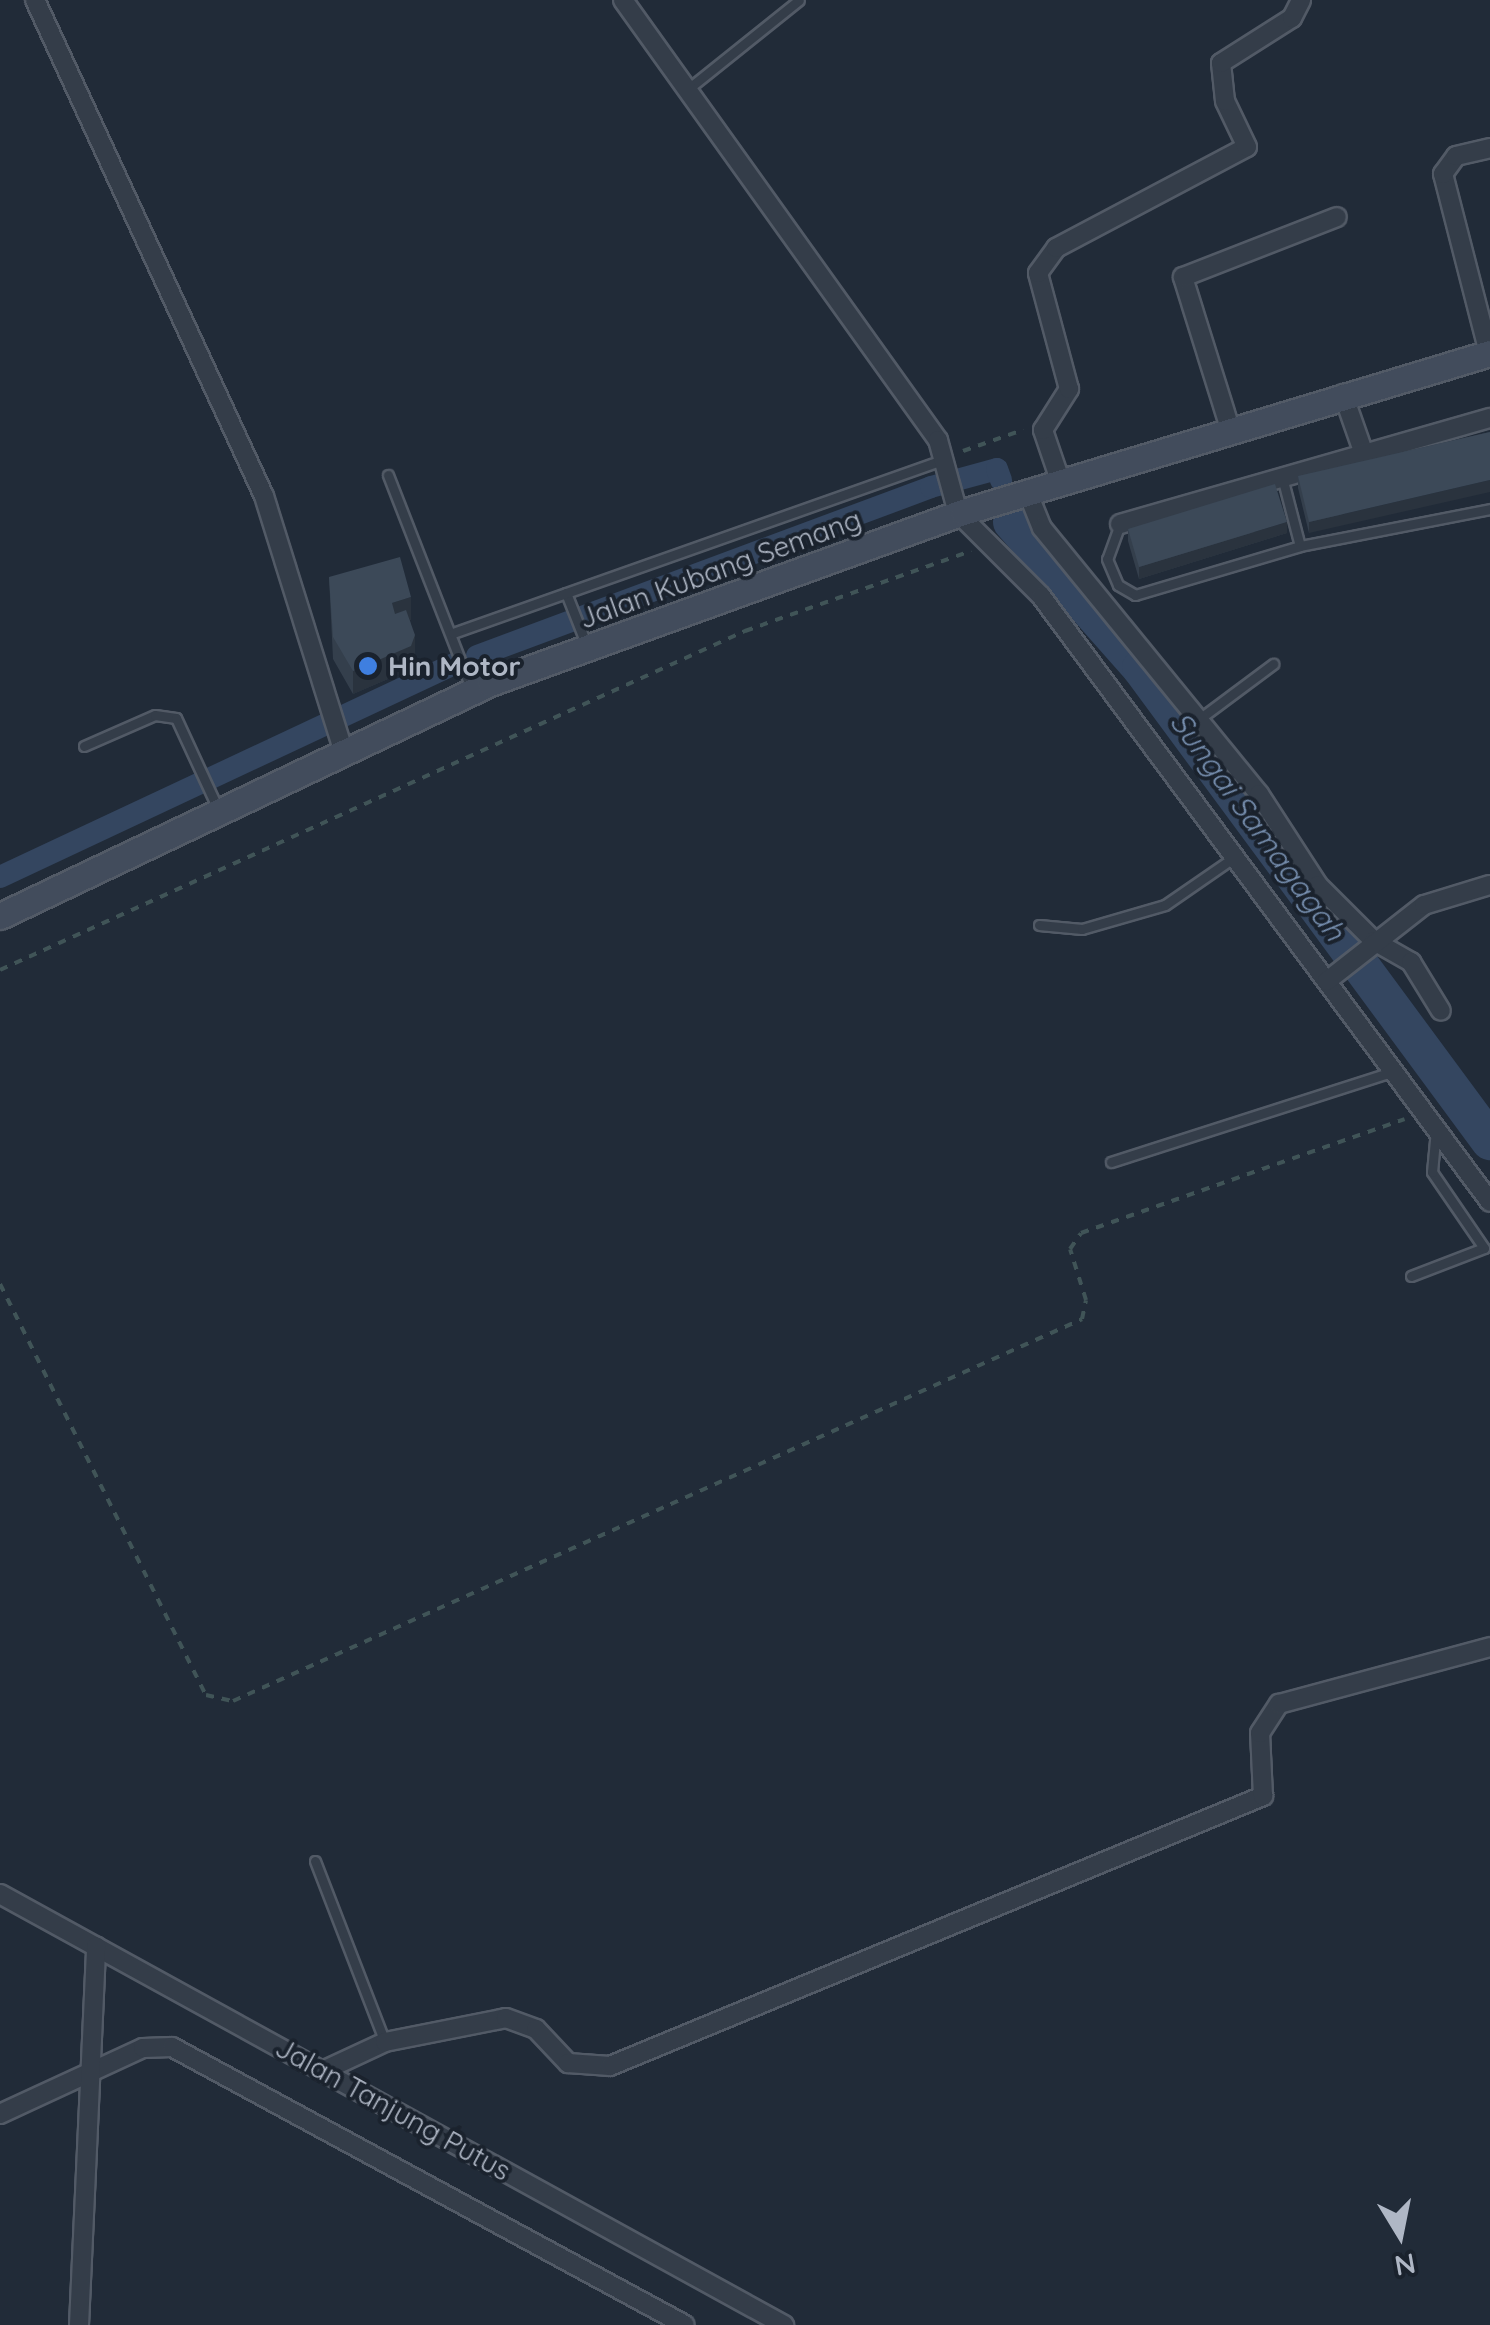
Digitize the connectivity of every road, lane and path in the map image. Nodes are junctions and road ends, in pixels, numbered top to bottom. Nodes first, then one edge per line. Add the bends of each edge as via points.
1 (35, 0) edge
2 (624, 0) edge
3 (799, 0) edge
4 (1301, 0) edge
5 (683, 94) junction
6 (1490, 148) edge
7 (1338, 217) dead end
8 (1489, 353) edge
9 (1343, 394) junction
10 (1490, 418) edge
11 (1229, 425) junction
12 (1043, 430) junction
13 (1364, 454) junction
14 (946, 468) junction
15 (388, 474) dead end
16 (1282, 478) junction
17 (1060, 480) junction
18 (1027, 491) junction
19 (956, 506) junction
20 (1490, 509) edge
21 (1120, 524) joint
22 (984, 546) junction
23 (1300, 546) junction
24 (566, 593) junction
25 (453, 633) junction
26 (588, 648) junction
27 (1273, 664) dead end
28 (472, 692) junction
29 (1196, 722) junction
30 (340, 741) junction
31 (84, 746) dead end
32 (220, 814) junction
33 (1238, 854) junction
34 (1490, 885) edge
35 (0, 916) edge
36 (1040, 925) dead end
37 (1370, 946) junction
38 (0, 970) edge
39 (1331, 978) junction
40 (1442, 1011) dead end
41 (1392, 1072) junction
42 (1423, 1113) junction
43 (1436, 1130) junction
44 (1111, 1162) dead end
45 (1490, 1202) edge
46 (1411, 1276) dead end
47 (0, 1284) edge
48 (1490, 1646) edge
49 (315, 1861) dead end
50 (0, 1894) edge
51 (96, 1946) junction
52 (385, 2042) junction
53 (94, 2069) junction
54 (325, 2070) junction
55 (0, 2114) edge
56 (655, 2316) edge
57 (79, 2325) edge
58 (686, 2325) edge
59 (784, 2325) edge

1 - 30 street via 264,496
2 - 5 street
3 - 5 lane
4 - 12 street via 1292,18 1221,63 1225,100 1247,147 1056,248 1038,273 1070,388
5 - 14 street
6 - 8 street via 1456,156 1443,174
7 - 11 street via 1183,277
8 - 9 main road, Jalan Kubang Semang
9 - 11 main road, Jalan Kubang Semang
9 - 13 street
10 - 13 street
11 - 17 main road, Jalan Kubang Semang
12 - 14 path via 1006,430
12 - 17 street
13 - 16 street
14 - 19 street
14 - 24 lane
15 - 25 lane
16 - 21 street
16 - 23 lane
17 - 18 main road, Jalan Kubang Semang
18 - 19 main road, Jalan Kubang Semang
18 - 29 street via 1042,528
19 - 22 street
19 - 26 main road, Jalan Kubang Semang
20 - 23 lane
21 - 23 lane via 1107,559 1135,595
22 - 33 street via 1042,596
22 - 38 path via 745,631
24 - 25 lane
24 - 26 lane
25 - 28 lane
26 - 28 main road, Jalan Kubang Semang
27 - 29 lane
28 - 30 main road, Jalan Kubang Semang
29 - 37 street
30 - 32 main road, Jalan Kubang Semang
31 - 32 lane via 166,716 187,731
32 - 35 main road, Jalan Kubang Semang
33 - 36 lane via 1165,905 1082,929
33 - 39 street
34 - 37 street via 1424,904
37 - 39 street
37 - 40 street via 1411,962
39 - 41 street
41 - 42 street
41 - 44 lane
42 - 43 street
42 - 47 path via 1082,1233 1070,1249 1086,1300 1082,1318 232,1702 206,1695
43 - 45 street
43 - 46 lane via 1432,1172 1484,1248
48 - 52 street via 1279,1704 1260,1734 1263,1796 610,2066 568,2063 536,2029 506,2018
49 - 52 lane
50 - 51 street, Jalan Tanjung Putus
51 - 53 street
51 - 54 street, Jalan Tanjung Putus
52 - 54 street
53 - 55 street
53 - 56 street via 143,2048 208,2060
53 - 57 street
54 - 59 street, Jalan Tanjung Putus
56 - 58 street

